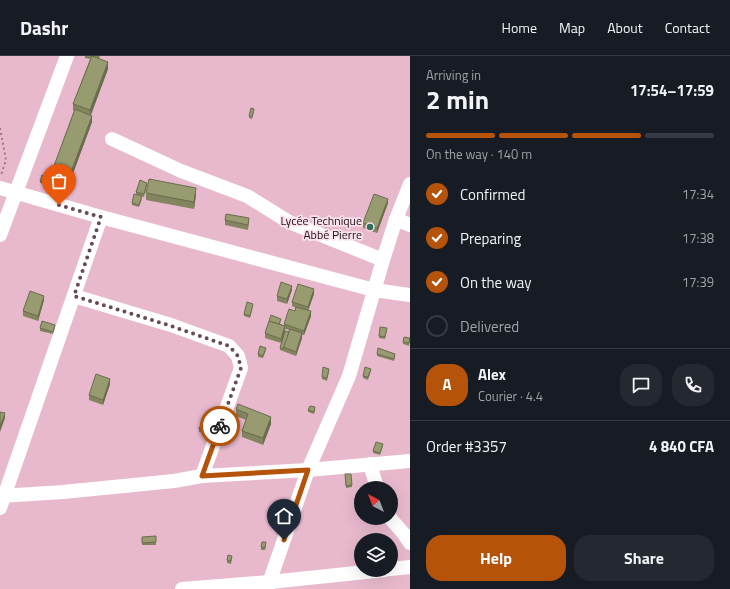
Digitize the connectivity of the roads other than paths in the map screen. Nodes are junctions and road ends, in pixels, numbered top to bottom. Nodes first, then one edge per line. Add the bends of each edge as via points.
1 (67, 56) edge
2 (112, 139) dead end
3 (410, 184) edge
4 (0, 188) edge
5 (17, 192) junction
6 (101, 217) junction
7 (396, 219) junction
8 (410, 225) edge
9 (0, 236) edge
10 (382, 260) junction
11 (374, 290) junction
12 (410, 295) edge
13 (74, 296) junction
14 (410, 461) edge
15 (370, 464) junction
16 (308, 470) junction
17 (202, 476) junction
18 (375, 481) edge
19 (1, 500) edge
20 (396, 525) edge
21 (410, 543) edge
22 (410, 567) edge
23 (398, 568) edge
24 (354, 574) edge
25 (268, 586) edge
26 (182, 589) edge

1 - 5 street
2 - 10 street via 181,171 247,196 289,222
3 - 7 street
4 - 5 street
5 - 6 street
5 - 9 street
6 - 11 street
6 - 13 street
7 - 8 street
7 - 10 street
10 - 11 street
11 - 12 street
11 - 16 street via 349,376
13 - 17 street via 229,346 238,356 241,368
13 - 19 street
14 - 15 street
15 - 16 street
15 - 18 street
16 - 17 street
16 - 25 street
17 - 19 street
20 - 21 street
22 - 23 street
24 - 25 street
25 - 26 street

